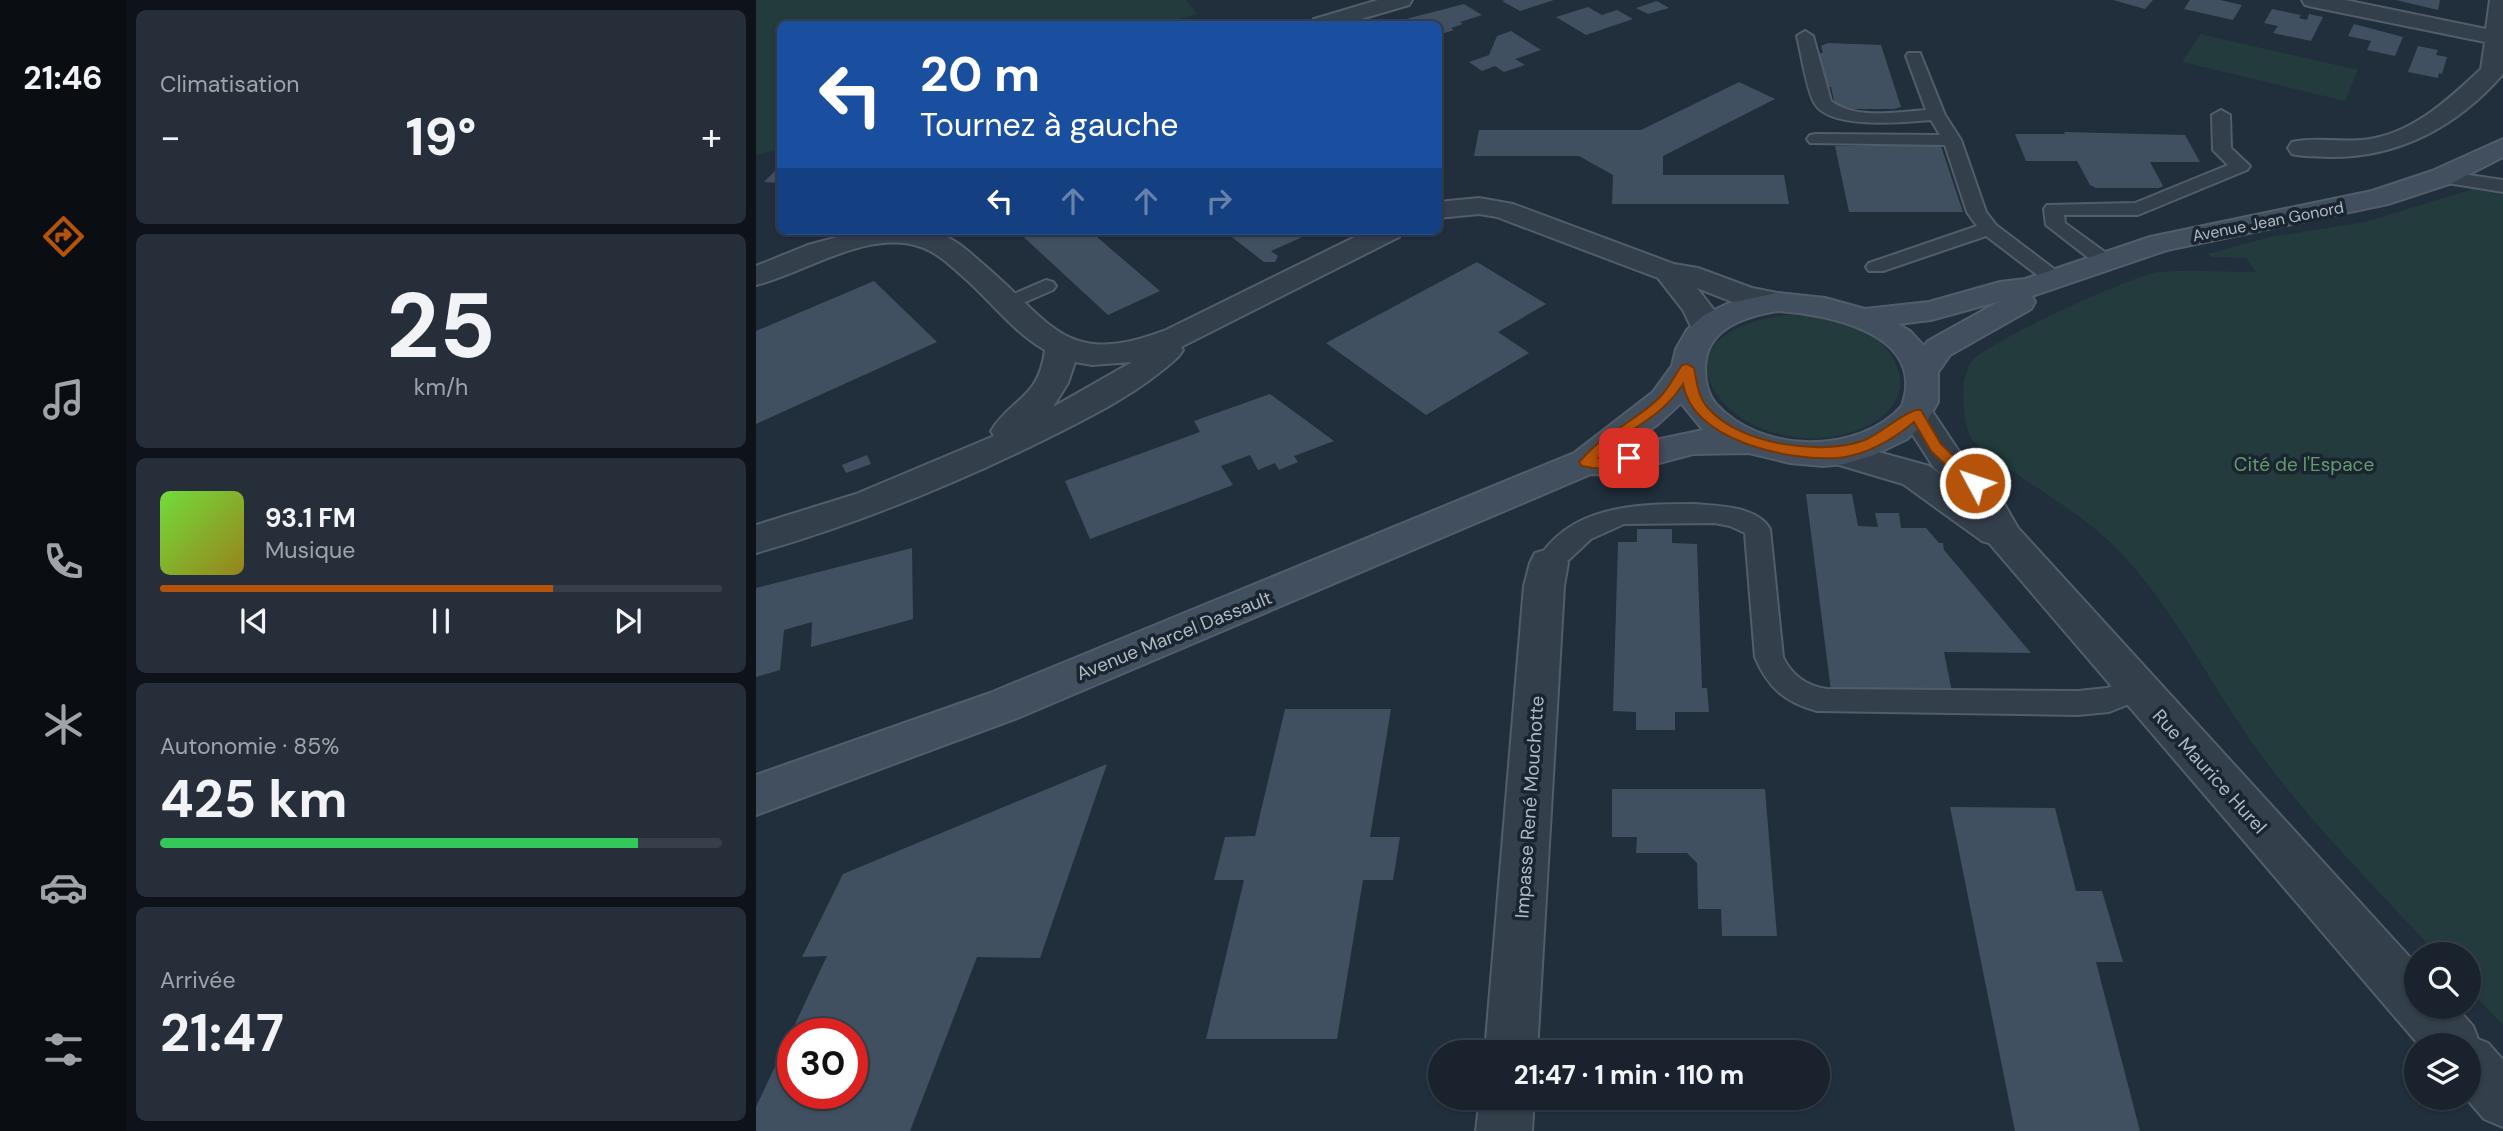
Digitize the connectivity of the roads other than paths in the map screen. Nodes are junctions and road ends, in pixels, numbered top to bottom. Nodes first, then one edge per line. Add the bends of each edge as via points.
1 (1401, 0) edge
2 (2313, 0) edge
3 (2501, 0) edge
4 (1332, 21) edge
5 (1805, 36) dead end
6 (2499, 38) junction
7 (1914, 56) dead end
8 (2221, 115) dead end
9 (1936, 116) junction
10 (1815, 139) dead end
11 (1952, 140) junction
12 (2503, 147) edge
13 (2301, 148) dead end
14 (2442, 177) junction
15 (2503, 186) edge
16 (1442, 210) edge
17 (1989, 229) junction
18 (1381, 235) edge
19 (2106, 262) junction
20 (1876, 267) dead end
21 (1669, 272) junction
22 (756, 276) edge
23 (2042, 284) junction
24 (1046, 286) dead end
25 (1777, 302) junction
26 (1009, 303) junction
27 (1865, 318) junction
28 (1706, 328) junction
29 (1184, 334) junction
30 (1060, 346) junction
31 (1687, 368) junction
32 (1923, 369) junction
33 (1916, 413) junction
34 (1750, 441) junction
35 (1838, 453) junction
36 (1587, 462) junction
37 (934, 475) junction
38 (2005, 538) junction
39 (756, 539) edge
40 (1549, 564) joint
41 (2137, 689) junction
42 (756, 795) edge
43 (2404, 989) edge
44 (2431, 1019) edge
45 (2443, 1033) edge
46 (1512, 1040) edge
47 (2481, 1075) edge
48 (2503, 1100) edge
49 (1506, 1110) edge
50 (1504, 1131) edge

1 - 4 street
2 - 6 street
3 - 6 street
5 - 9 lane via 1828,109 1850,116
6 - 13 street via 2493,71 2448,113 2375,147
7 - 9 lane
8 - 19 lane via 2222,150 2241,166 2138,209 2054,209 2056,225
9 - 11 lane
10 - 11 lane
11 - 17 lane via 1978,212
12 - 14 street, Avenue Jean Gonord
14 - 15 lane
14 - 19 street, Avenue Jean Gonord via 2378,198 2160,243
16 - 21 street via 1503,209
17 - 20 lane
17 - 23 lane
18 - 29 street
19 - 23 street, Avenue Jean Gonord
21 - 25 street
21 - 28 street via 1702,311
22 - 26 street via 857,240 902,236 931,240
23 - 27 street, Avenue Jean Gonord via 1931,311
23 - 32 street, Avenue Jean Gonord via 2018,305 1939,348
24 - 26 lane
25 - 27 street via 1823,305
25 - 28 street via 1740,310
26 - 30 street via 1033,328
27 - 32 street via 1899,339
28 - 31 street via 1695,342
29 - 30 street via 1138,352 1115,355 1074,353
29 - 37 street via 1134,376 1084,405
30 - 37 street via 1061,362 1040,403 991,443
31 - 34 street via 1692,393 1702,410
31 - 36 street, Avenue Marcel Dassault via 1667,398 1603,444
32 - 33 street via 1923,392
33 - 35 street via 1872,443
33 - 38 street, Rue Maurice Hurel via 1941,453 1975,483
34 - 35 street
34 - 36 street, Avenue Marcel Dassault via 1693,442 1614,463
35 - 38 street, Rue Maurice Hurel via 1916,475
36 - 42 street, Avenue Marcel Dassault via 1005,705
37 - 39 street via 881,499
38 - 41 street, Rue Maurice Hurel
40 - 41 lane via 1576,536 1611,518 1742,518 1757,529 1774,671 1795,692 1810,699 2078,703 2109,700
40 - 46 street, Impasse René Mouchotte
41 - 43 street, Rue Maurice Hurel
44 - 45 street, Rue Maurice Hurel
47 - 48 street
49 - 50 street

